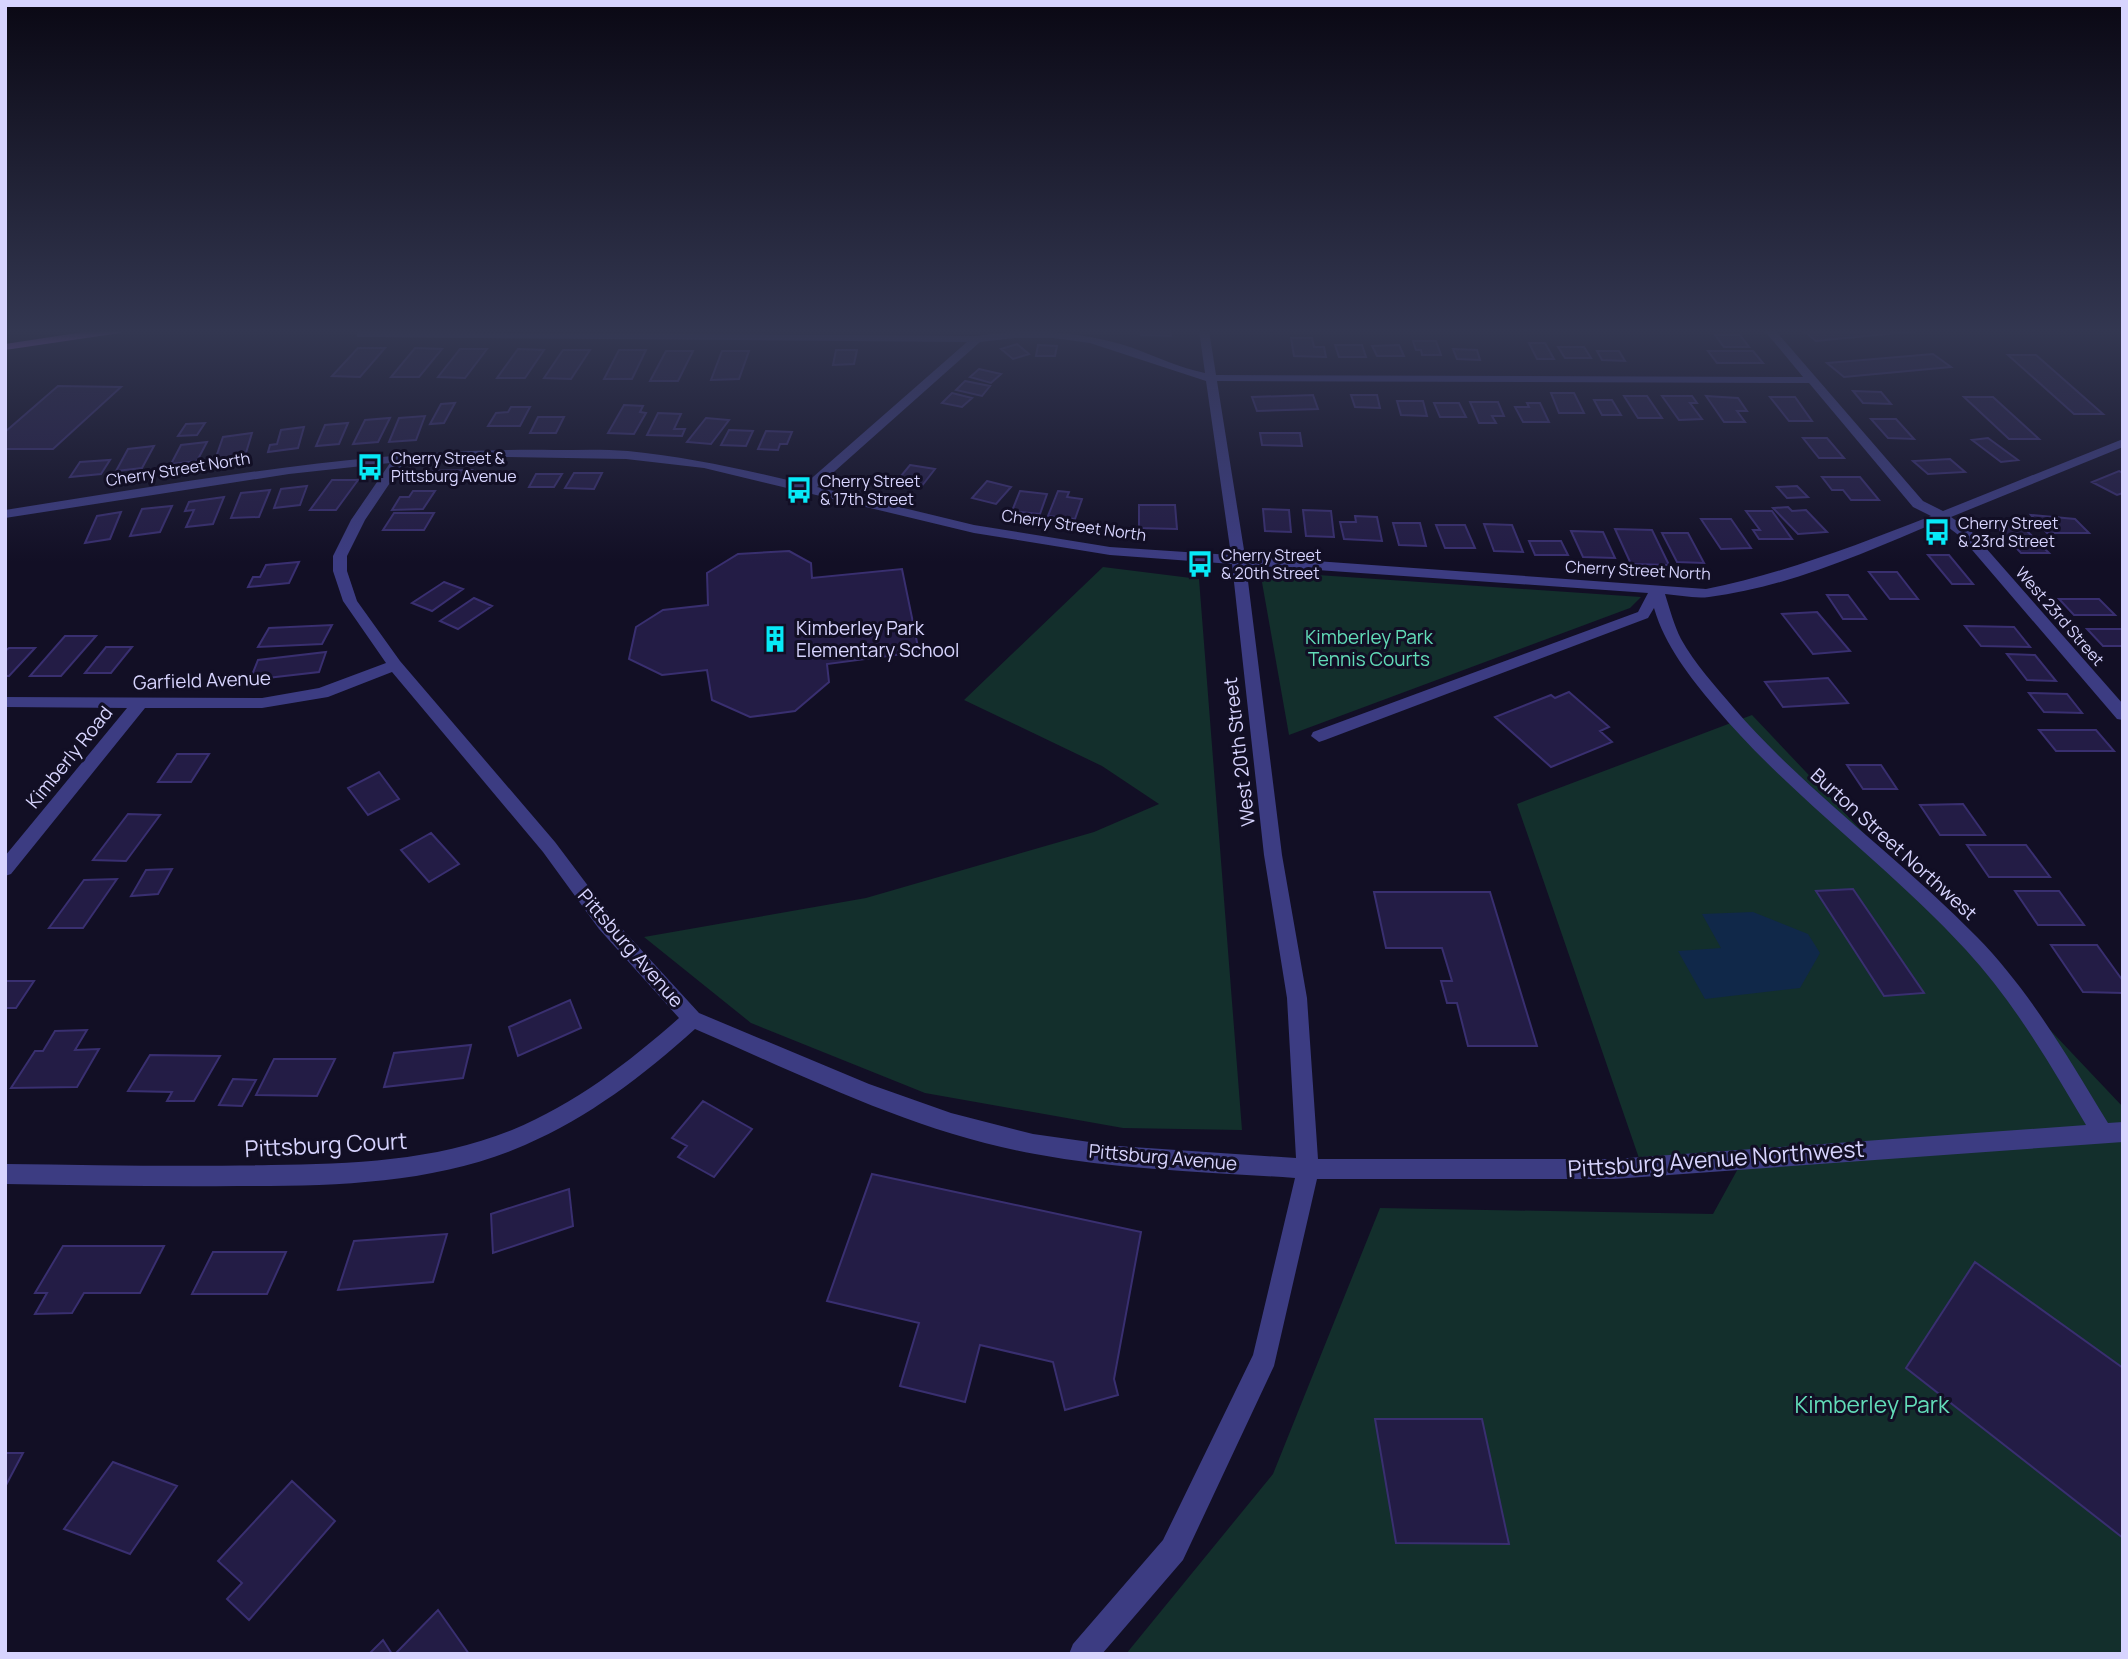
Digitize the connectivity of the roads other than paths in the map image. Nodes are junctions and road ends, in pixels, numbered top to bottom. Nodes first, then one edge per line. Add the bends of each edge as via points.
1 (900, 407) edge
2 (1215, 407) edge
3 (1834, 407) edge
4 (2123, 443) edge
5 (400, 458) junction
6 (810, 487) junction
7 (5, 514) edge
8 (1940, 515) junction
9 (1238, 559) junction
10 (1657, 591) junction
11 (395, 665) junction
12 (5, 702) edge
13 (139, 704) junction
14 (2123, 715) edge
15 (1318, 736) dead end
16 (5, 869) edge
17 (692, 1019) junction
18 (2112, 1132) edge
19 (1308, 1169) junction
20 (5, 1174) edge
21 (1083, 1654) edge

1 - 6 street
2 - 9 street, West 20th Street
3 - 8 street, West 23rd Street via 1918,504
4 - 8 street, Cherry Street North
5 - 6 street, Cherry Street North via 503,453 626,455 704,464
5 - 7 street, Cherry Street North via 289,470
5 - 11 street, Pittsburg Avenue via 340,556 350,601
6 - 9 street, Cherry Street North via 869,505 1043,542
8 - 10 street, Cherry Street North via 1833,560 1747,585 1706,593
8 - 14 street, West 23rd Street via 1966,534
9 - 10 street, Cherry Street North
9 - 19 street, West 20th Street via 1273,855 1297,998
10 - 15 street via 1643,615
10 - 18 street, Burton Street Northwest via 1670,632 1726,710 1815,800 1973,945
11 - 13 street, Garfield Avenue via 322,692 262,703
11 - 17 street, Pittsburg Avenue via 549,847 606,924
12 - 13 street, Garfield Avenue
13 - 16 street, Kimberly Road
17 - 19 street, Pittsburg Avenue via 875,1096 1021,1141 1118,1156
17 - 20 street, Pittsburg Court via 591,1101 515,1139 445,1162 354,1174
18 - 19 street, Pittsburg Avenue Northwest via 1614,1169
19 - 21 street, West 20th Street via 1265,1357 1173,1550

